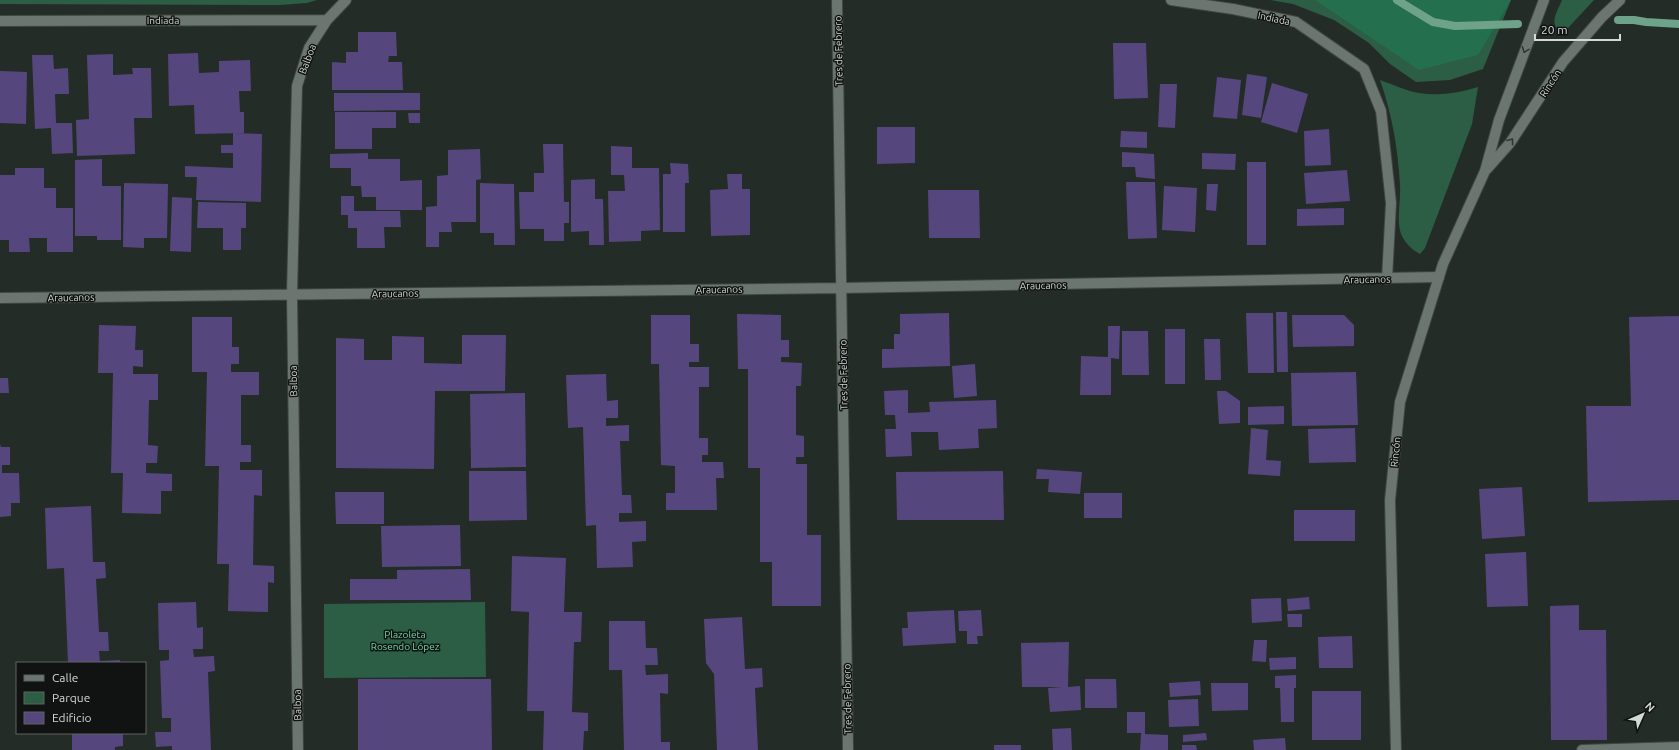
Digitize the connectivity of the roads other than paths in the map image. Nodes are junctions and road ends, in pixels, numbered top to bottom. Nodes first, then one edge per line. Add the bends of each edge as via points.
1 (346, 0) edge
2 (837, 0) edge
3 (1171, 0) edge
4 (1544, 0) edge
5 (1620, 0) edge
6 (327, 20) junction
7 (0, 21) edge
8 (1485, 171) junction
9 (1439, 277) junction
10 (1387, 279) junction
11 (841, 288) junction
12 (292, 294) junction
13 (0, 298) edge
14 (1679, 747) edge
15 (298, 750) edge
16 (848, 750) edge
17 (1396, 750) edge
18 (1582, 750) edge

1 - 6 street, Balboa
2 - 11 street, Tres de Febrero
3 - 10 street, Indiada via 1296,22 1364,70 1382,111 1391,203
4 -> 8 street, Rincón via 1499,120
8 -> 5 street, Rincón via 1510,143 1563,62
6 - 7 street, Indiada
6 - 12 street, Balboa via 309,48 297,86
8 - 9 street, Rincón via 1442,264
9 - 10 street, Araucanos
9 - 17 street, Rincón via 1400,402 1390,500
10 - 11 street, Araucanos
11 - 12 street, Araucanos
11 - 16 street, Tres de Febrero
12 - 13 street, Araucanos
12 - 15 street, Balboa
14 - 18 street

